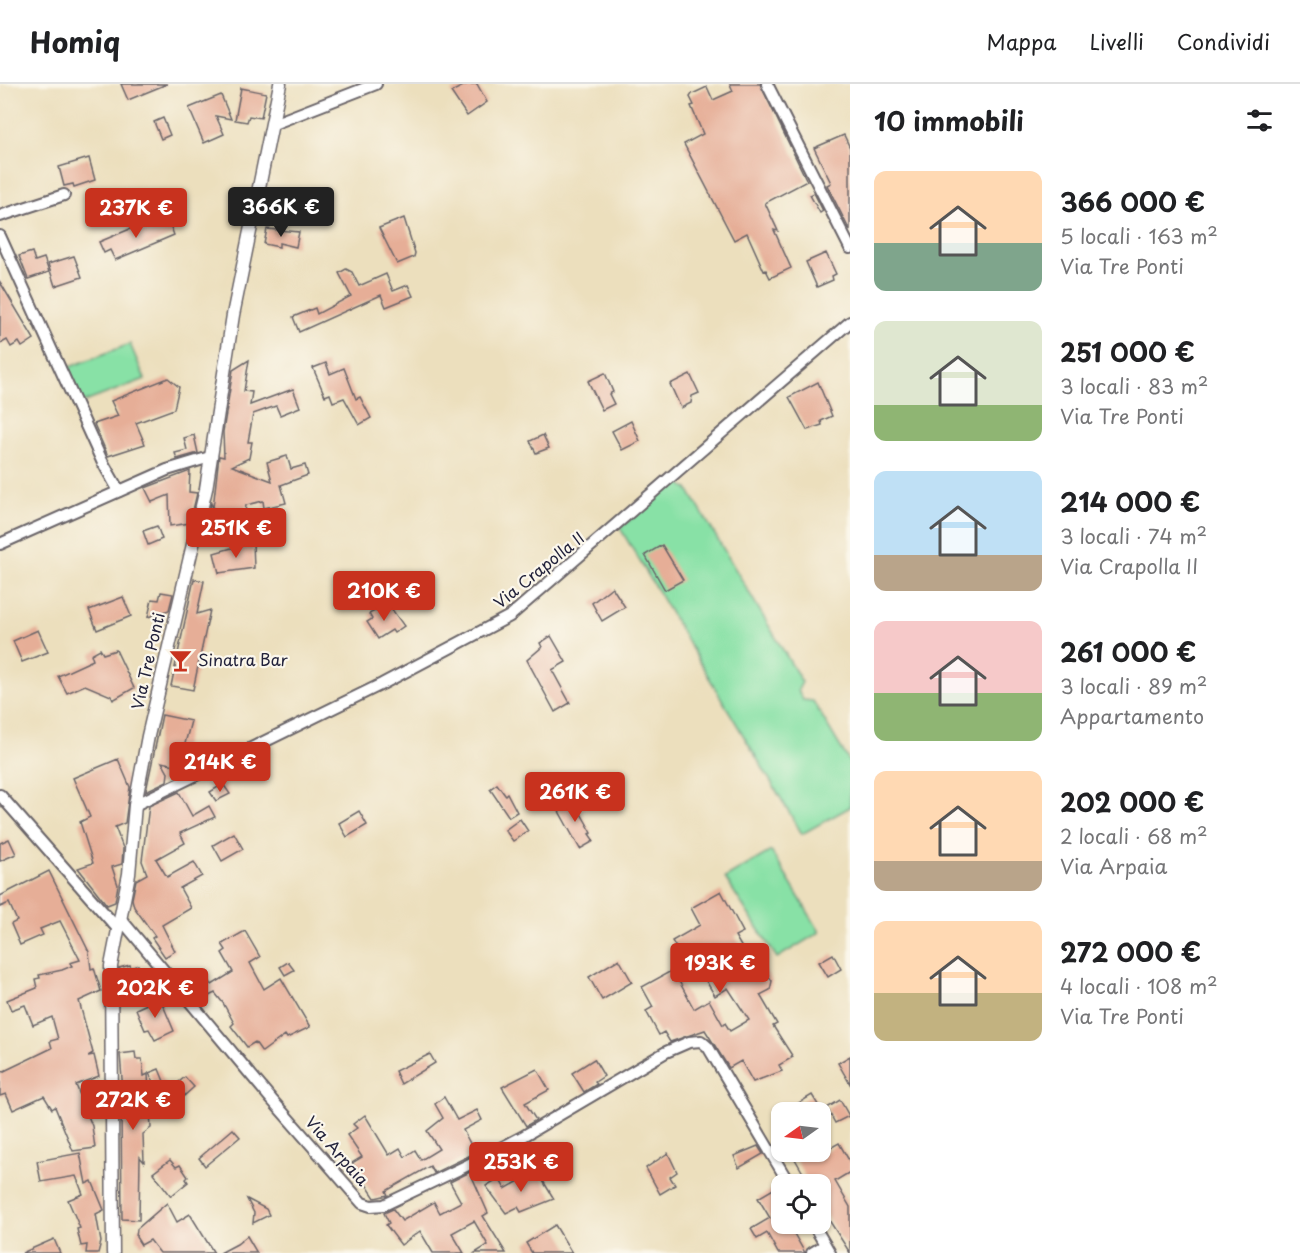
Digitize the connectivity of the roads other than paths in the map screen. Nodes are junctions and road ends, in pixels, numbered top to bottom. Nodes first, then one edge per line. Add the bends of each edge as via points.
1 (280, 84) edge
2 (376, 84) edge
3 (768, 84) edge
4 (273, 124) junction
5 (64, 195) dead end
6 (0, 216) edge
7 (0, 236) edge
8 (850, 248) edge
9 (850, 322) edge
10 (210, 457) junction
11 (118, 490) junction
12 (0, 544) edge
13 (0, 795) edge
14 (135, 805) junction
15 (119, 923) junction
16 (783, 1174) edge
17 (819, 1234) edge
18 (827, 1249) edge
19 (113, 1253) edge
20 (812, 1253) edge

1 - 4 street, Via Tre Ponti
2 - 4 street
3 - 8 street
4 - 10 street, Via Tre Ponti via 233,315
5 - 6 street
7 - 11 street
9 - 14 street, Via Crapolla II via 510,616 382,684
10 - 11 street
10 - 14 street, Via Tre Ponti via 207,489 157,687
11 - 12 street
13 - 15 street
14 - 15 street, Via Tre Ponti via 129,874
15 - 16 street, Via Arpaia via 362,1203 371,1206 397,1200 522,1137 666,1052 701,1041
15 - 19 street, Via Tre Ponti via 111,966
17 - 18 street
18 - 20 street

